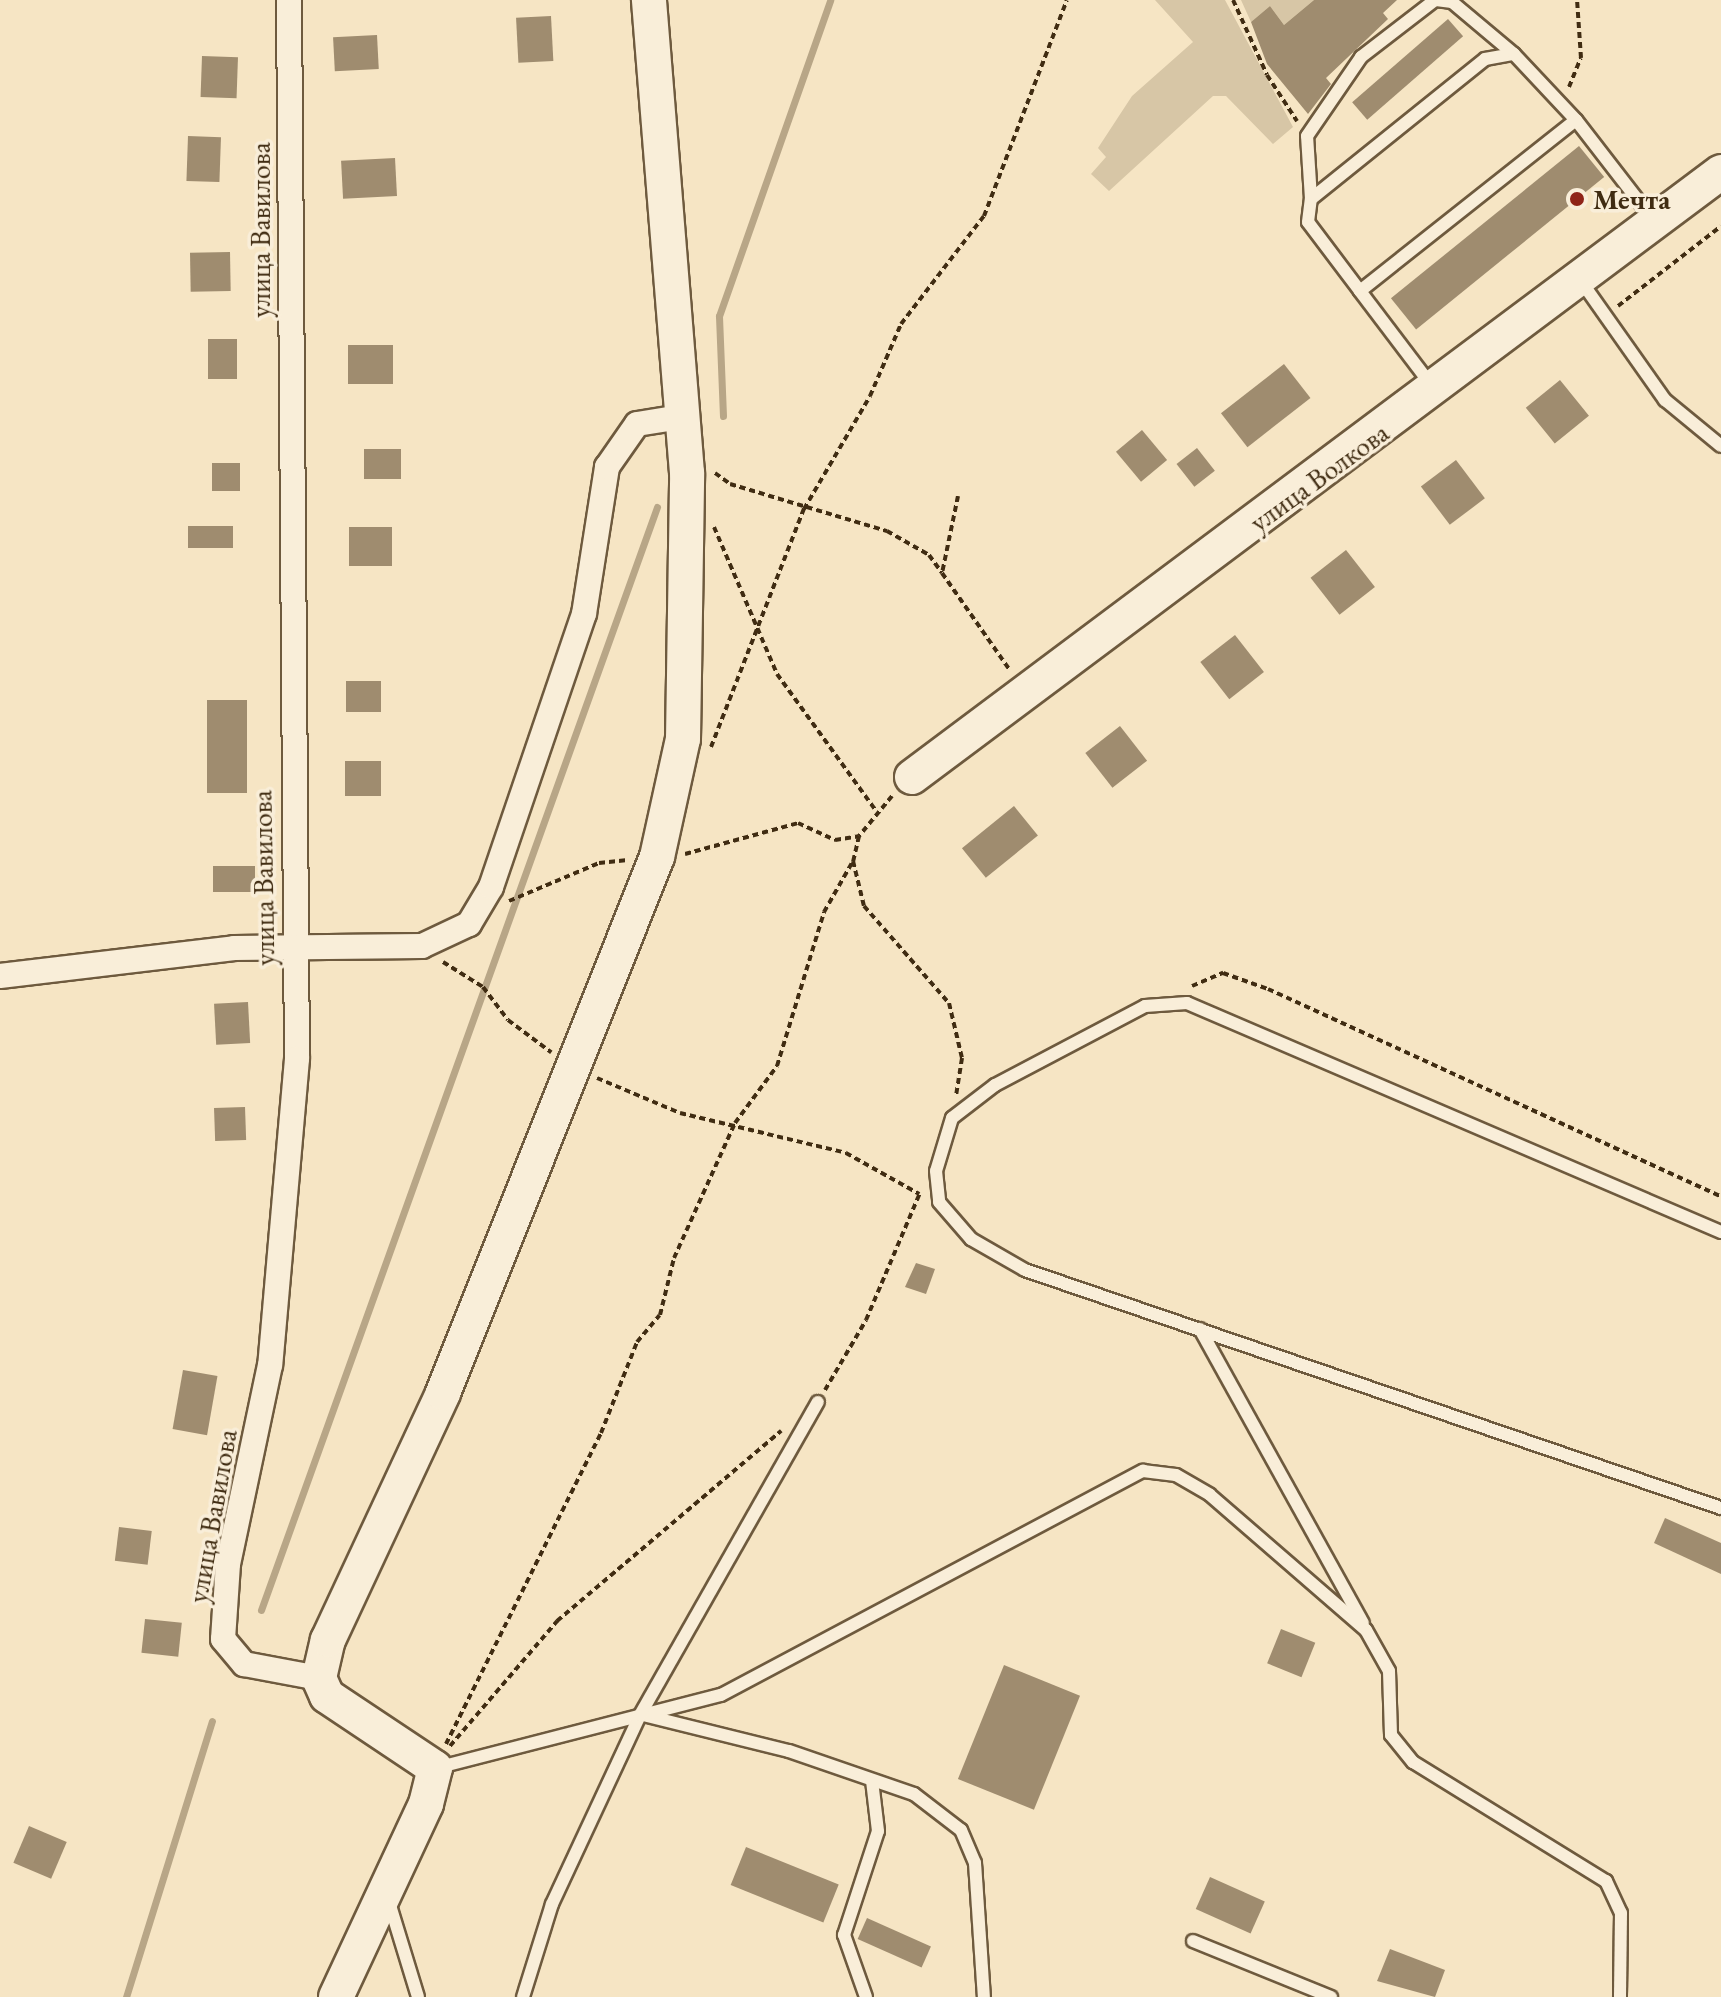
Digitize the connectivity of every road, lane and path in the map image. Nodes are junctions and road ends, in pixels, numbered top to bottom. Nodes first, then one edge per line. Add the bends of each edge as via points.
1 (289, 0) edge
2 (649, 0) edge
3 (1067, 0) edge
4 (1233, 0) edge
5 (1436, 0) edge
6 (1577, 0) edge
7 (1514, 54) junction
8 (1562, 104) junction
9 (1576, 120) junction
10 (1307, 136) junction
11 (1721, 172) edge
12 (1311, 199) junction
13 (1656, 223) junction
14 (1721, 226) edge
15 (1581, 281) junction
16 (1360, 291) junction
17 (1606, 315) junction
18 (1436, 392) junction
19 (683, 431) junction
20 (1721, 446) edge
21 (958, 496) dead end
22 (804, 509) junction
23 (708, 514) dead end
24 (942, 573) junction
25 (754, 627) junction
26 (1027, 689) junction
27 (704, 761) dead end
28 (912, 777) joint
29 (876, 811) junction
30 (853, 861) junction
31 (293, 945) junction
32 (422, 946) junction
33 (0, 976) edge
34 (1184, 990) dead end
35 (574, 1066) junction
36 (952, 1118) junction
37 (735, 1123) junction
38 (925, 1181) dead end
39 (919, 1194) junction
40 (1721, 1196) edge
41 (1721, 1232) edge
42 (1200, 1329) junction
43 (818, 1402) junction
44 (1721, 1508) edge
45 (1366, 1630) junction
46 (319, 1678) junction
47 (640, 1715) junction
48 (435, 1768) junction
49 (872, 1781) junction
50 (386, 1887) junction
51 (1193, 1941) dead end
52 (336, 1997) edge
53 (418, 1997) edge
54 (523, 1997) edge
55 (866, 1997) edge
56 (984, 1997) edge
57 (1331, 1997) edge
58 (1620, 1997) edge

1 - 31 street, улица Вавилова
2 - 19 street
3 - 22 path via 984,216 901,324 870,396
4 - 10 path via 1267,75
5 - 7 lane via 1452,2
5 - 10 lane via 1361,57
6 - 8 path via 1581,58
7 - 8 lane
7 - 12 lane via 1485,59
8 - 9 lane
9 - 13 lane
9 - 16 lane
10 - 12 lane
11 - 13 street, улица Волкова
12 - 16 lane via 1308,222
13 - 15 street, улица Волкова
14 - 17 path
15 - 17 lane
15 - 18 street, улица Волкова
16 - 18 lane
17 - 20 lane via 1665,400
18 - 26 street, улица Волкова
19 - 22 path via 730,484
19 - 32 street via 637,424 607,467 584,614 491,887 469,924
19 - 35 street via 689,585 674,793 657,857
21 - 24 path
22 - 24 path via 909,541
22 - 25 path
23 - 25 path
24 - 26 path
25 - 27 path
25 - 29 path via 797,706
26 - 28 street, улица Волкова
28 - 29 path
29 - 30 path
30 - 36 path via 864,906 949,1003 962,1058
30 - 37 path via 824,912 777,1066
31 - 32 street
31 - 33 street
31 - 46 street, улица Вавилова via 297,1059 284,1257 270,1365 228,1564 223,1639 244,1664
32 - 35 path via 483,987 508,1020
34 - 40 path via 1223,973 1268,989
35 - 37 path via 680,1113
35 - 46 street via 443,1393 328,1640
36 - 41 lane via 995,1085 1145,1006 1187,1003
36 - 42 lane via 936,1171 939,1202 971,1239 1025,1270
37 - 39 path via 846,1153
37 - 48 path via 674,1258 660,1315 637,1342 601,1433
38 - 39 path
39 - 43 path via 866,1320
42 - 44 lane
42 - 45 lane
43 - 47 lane
43 - 48 path via 725,1473 557,1621 474,1711
45 - 47 lane via 1210,1495 1176,1475 1143,1471 721,1695
45 - 58 lane via 1387,1662 1391,1735 1413,1762 1606,1881 1621,1913
46 - 48 street via 353,1719
47 - 48 lane
47 - 49 lane
47 - 54 lane via 552,1904
48 - 50 street via 426,1804
49 - 55 lane via 878,1831 844,1935
49 - 56 lane via 914,1794 961,1830 975,1863
50 - 52 street
50 - 53 lane
51 - 57 lane

